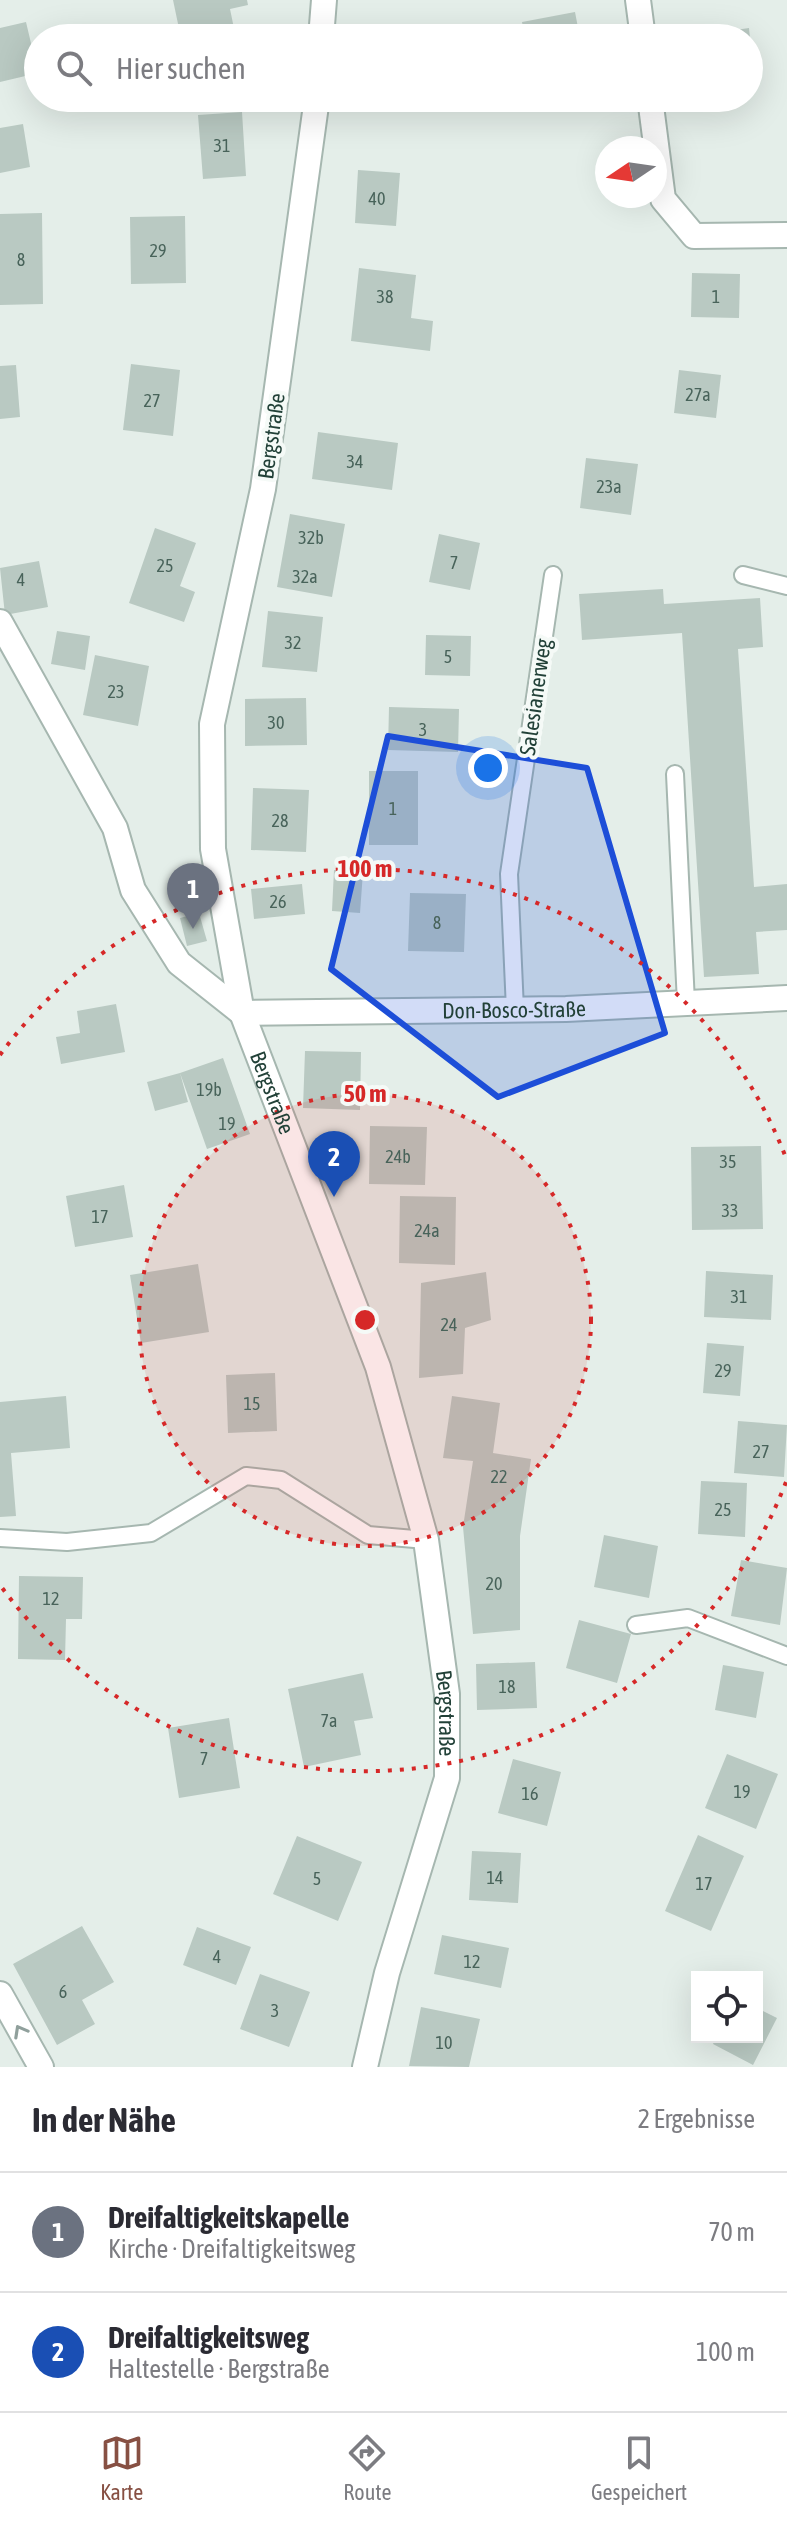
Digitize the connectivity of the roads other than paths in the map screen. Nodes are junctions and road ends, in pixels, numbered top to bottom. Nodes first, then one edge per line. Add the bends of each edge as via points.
1 (324, 0) edge
2 (638, 0) edge
3 (322, 24) edge
4 (641, 24) edge
5 (315, 112) edge
6 (652, 112) edge
7 (787, 235) edge
8 (553, 575) dead end
9 (743, 575) dead end
10 (787, 586) edge
11 (0, 622) edge
12 (675, 774) dead end
13 (787, 998) edge
14 (686, 1003) junction
15 (515, 1010) junction
16 (242, 1013) junction
17 (0, 1538) edge
18 (426, 1540) junction
19 (636, 1625) dead end
20 (787, 1656) edge
21 (0, 1994) edge
22 (41, 2067) edge
23 (365, 2067) edge

1 - 3 street
2 - 4 street
5 - 16 street, Bergstraße via 263,489 212,724 213,849
6 - 7 street via 663,199 694,236
8 - 15 lane, Salesianerweg via 509,874
9 - 10 lane
11 - 16 street via 115,828 133,890 179,963
12 - 14 lane
13 - 14 street, Don-Bosco-Straße
14 - 15 street, Don-Bosco-Straße
15 - 16 street, Don-Bosco-Straße
16 - 18 street, Bergstraße via 378,1367
17 - 18 lane via 67,1542 151,1533 246,1476 281,1480 368,1535
18 - 23 street, Bergstraße via 447,1694 447,1778 387,1973
19 - 20 lane via 688,1618
22 -> 21 street

